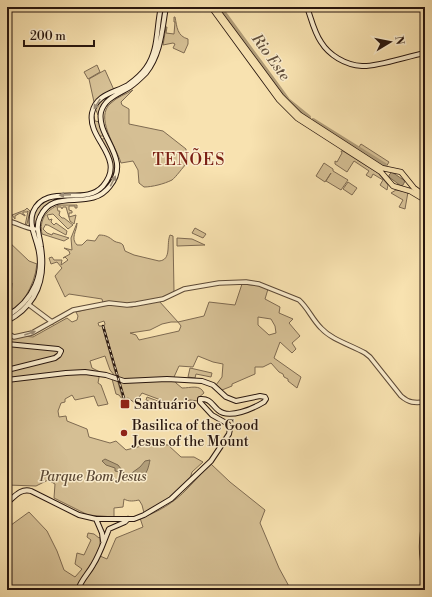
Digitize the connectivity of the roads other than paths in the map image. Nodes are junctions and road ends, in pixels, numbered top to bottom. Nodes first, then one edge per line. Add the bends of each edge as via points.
1 (160, 7) edge
2 (166, 7) edge
3 (211, 7) edge
4 (215, 7) edge
5 (307, 7) edge
6 (160, 30) junction
7 (425, 53) edge
8 (134, 82) junction
9 (110, 93) junction
10 (112, 97) junction
11 (106, 134) junction
12 (98, 137) junction
13 (392, 171) junction
14 (387, 179) junction
15 (406, 179) junction
16 (399, 188) junction
17 (425, 196) edge
18 (425, 200) edge
19 (7, 221) edge
20 (29, 227) junction
21 (38, 227) junction
22 (29, 304) junction
23 (23, 305) junction
24 (7, 316) edge
25 (7, 321) edge
26 (52, 322) junction
27 (7, 333) edge
28 (7, 344) edge
29 (7, 370) edge
30 (7, 380) edge
31 (425, 402) edge
32 (7, 503) edge
33 (96, 519) junction
34 (128, 519) junction
35 (425, 522) edge
36 (104, 544) junction
37 (425, 568) edge
38 (78, 590) edge

1 - 6 main road
2 - 6 main road
3 - 14 main road via 275,95 297,118 381,172
4 - 13 main road via 289,106 382,168
5 - 7 main road via 320,40 327,50 349,64 371,66
6 - 8 main road via 156,52
8 - 9 main road
8 - 10 main road
9 - 10 main road
9 -> 12 main road via 100,98 94,106 91,120
10 - 11 main road via 101,112 101,122
11 - 12 main road via 102,138
21 -> 11 main road via 43,211 50,205 60,201 96,198 110,187 116,175 117,163
12 -> 20 main road via 109,157 110,172 106,182 99,190 90,194 49,197 40,202 35,207
13 - 14 main road via 388,173
13 - 15 main road via 401,172
14 - 16 main road
15 - 16 main road via 405,185
15 - 17 main road
16 - 18 main road
19 - 20 street
20 - 21 street
20 - 23 main road via 39,252 39,272 32,293
21 - 22 main road via 43,273
22 - 23 street
22 - 25 main road
22 - 26 street
23 - 24 main road
27 -> 26 street via 14,337 28,335
26 - 31 street via 73,310 109,303 127,305 162,299 202,285 236,282 259,284 299,300 326,332 370,356 407,401
28 - 29 main road via 61,351 54,358
30 - 34 main road via 85,372 106,375 118,380 202,381 213,385 226,397 236,401 265,397 262,403 235,413 220,412 210,401 200,399 212,415 228,424 230,431 227,437 211,461 171,499 144,515
32 - 33 main road via 19,492 27,490 80,515
33 - 34 main road
33 - 36 main road
34 - 36 main road via 109,529
35 - 37 street via 422,561
36 - 38 main road

